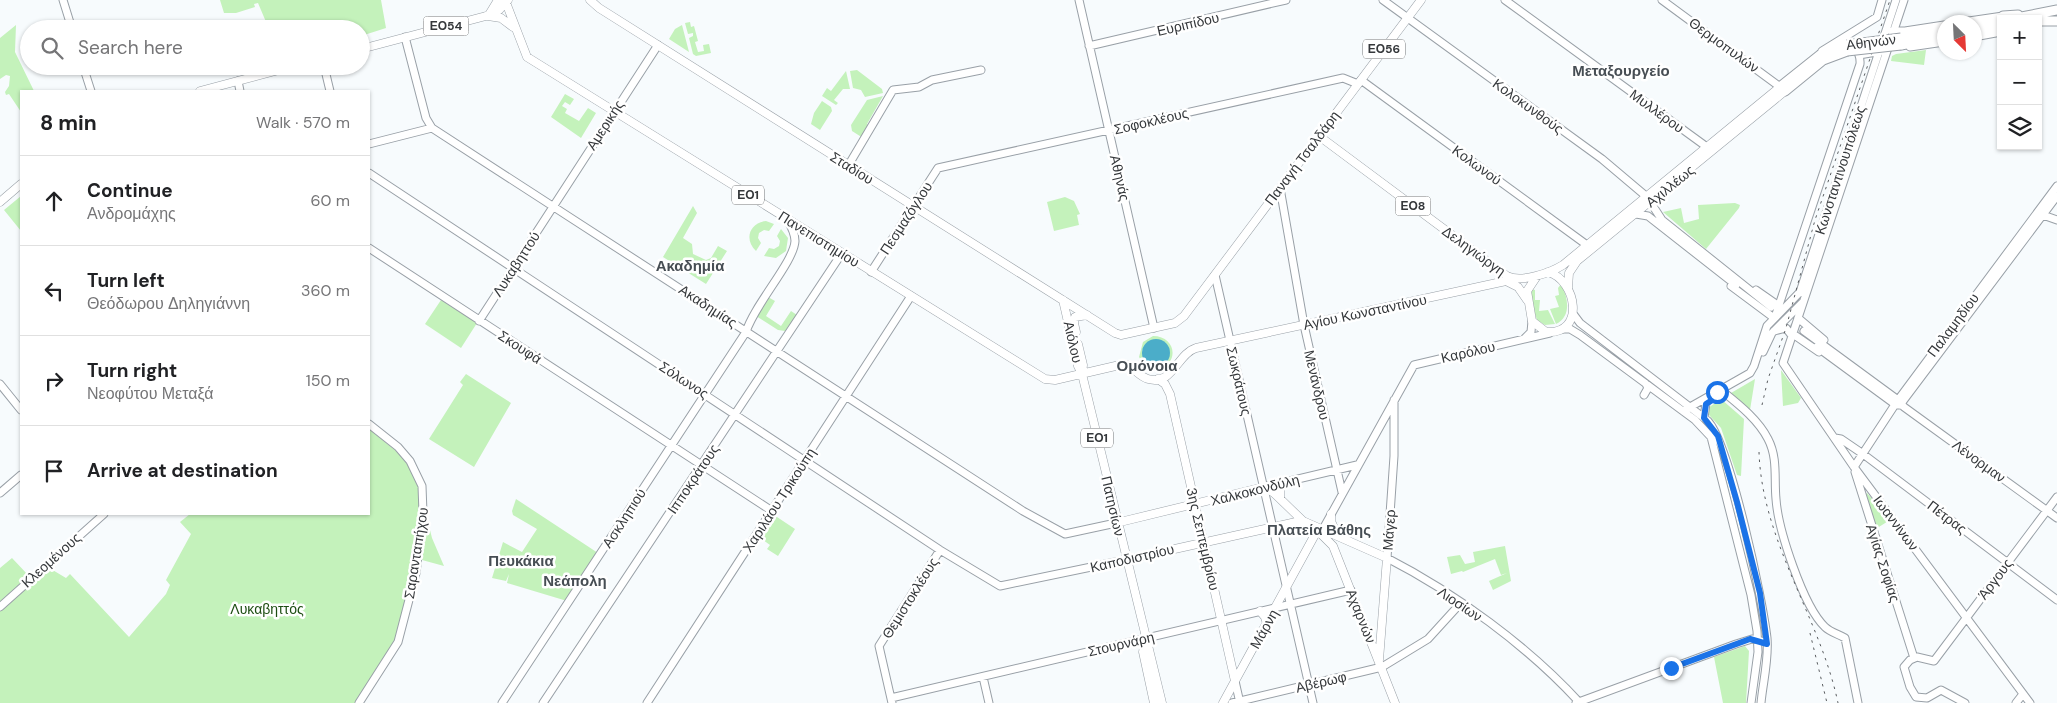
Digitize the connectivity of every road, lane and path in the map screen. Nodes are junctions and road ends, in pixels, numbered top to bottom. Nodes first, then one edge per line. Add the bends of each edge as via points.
1 (63, 0) edge
2 (590, 0) edge
3 (1079, 0) edge
4 (1286, 0) edge
5 (1383, 0) edge
6 (1420, 0) edge
7 (1505, 0) edge
8 (1662, 0) edge
9 (1882, 0) edge
10 (1896, 0) edge
11 (1904, 0) edge
12 (505, 1) edge
13 (2057, 10) edge
14 (486, 16) junction
15 (1407, 18) junction
16 (2042, 18) edge
17 (69, 20) edge
18 (2042, 20) edge
19 (2055, 21) edge
20 (1982, 23) edge
21 (1997, 24) edge
22 (1997, 24) edge
23 (1982, 25) edge
24 (1997, 25) edge
25 (1937, 26) edge
26 (1997, 26) edge
27 (516, 30) junction
28 (1886, 30) junction
29 (1982, 30) edge
30 (1894, 31) junction
31 (1937, 32) edge
32 (1982, 33) edge
33 (405, 37) junction
34 (1937, 38) edge
35 (1840, 40) junction
36 (1937, 43) edge
37 (658, 45) junction
38 (370, 46) edge
39 (1090, 46) junction
40 (1888, 50) junction
41 (1879, 52) junction
42 (1859, 55) junction
43 (981, 70) dead end
44 (86, 75) edge
45 (260, 75) edge
46 (326, 75) edge
47 (238, 81) junction
48 (1360, 82) junction
49 (1783, 87) junction
50 (91, 90) edge
51 (204, 90) edge
52 (240, 90) edge
53 (330, 90) edge
54 (614, 112) junction
55 (432, 128) junction
56 (1109, 131) junction
57 (1319, 136) junction
58 (370, 144) edge
59 (1709, 149) junction
60 (848, 166) junction
61 (943, 167) joint
62 (370, 174) edge
63 (20, 185) edge
64 (2057, 186) edge
65 (1280, 188) junction
66 (2057, 196) edge
67 (1649, 199) junction
68 (0, 202) edge
69 (2047, 204) junction
70 (553, 206) junction
71 (913, 207) junction
72 (2057, 212) edge
73 (1636, 214) junction
74 (2040, 214) junction
75 (787, 219) junction
76 (2057, 220) edge
77 (1590, 248) junction
78 (370, 249) edge
79 (842, 253) junction
80 (1704, 254) junction
81 (514, 268) junction
82 (871, 272) junction
83 (1548, 272) junction
84 (1538, 274) junction
85 (1215, 275) junction
86 (1568, 288) junction
87 (911, 296) junction
88 (1805, 298) junction
89 (1063, 300) junction
90 (1527, 300) junction
91 (1779, 306) junction
92 (1771, 313) junction
93 (1087, 315) junction
94 (1574, 315) junction
95 (1798, 318) junction
96 (479, 321) junction
97 (1532, 321) junction
98 (1304, 325) junction
99 (1154, 328) junction
100 (1563, 329) junction
101 (746, 332) junction
102 (1550, 332) junction
103 (1772, 333) junction
104 (1800, 334) junction
105 (1522, 339) junction
106 (1230, 341) junction
107 (778, 353) junction
108 (1414, 365) joint
109 (1082, 374) junction
110 (1158, 379) junction
111 (0, 384) edge
112 (1646, 384) junction
113 (1876, 390) junction
114 (1721, 392) junction
115 (705, 394) junction
116 (1644, 395) dead end
117 (846, 397) junction
118 (1394, 400) junction
119 (1898, 403) junction
120 (1706, 404) junction
121 (20, 409) edge
122 (1689, 411) junction
123 (736, 415) junction
124 (1704, 418) junction
125 (370, 425) edge
126 (1835, 438) junction
127 (671, 446) junction
128 (1863, 454) junction
129 (805, 460) junction
130 (1357, 465) junction
131 (702, 466) junction
132 (1854, 467) junction
133 (1336, 470) junction
134 (20, 476) edge
135 (1283, 483) junction
136 (1264, 487) junction
137 (1871, 490) junction
138 (1342, 492) junction
139 (0, 493) edge
140 (1861, 494) junction
141 (2057, 497) edge
142 (1280, 498) junction
143 (1195, 504) junction
144 (1332, 510) junction
145 (772, 511) junction
146 (2047, 511) junction
147 (103, 515) edge
148 (2057, 518) edge
149 (1116, 523) junction
150 (1305, 526) junction
151 (1273, 527) junction
152 (1320, 530) junction
153 (1065, 534) joint
154 (1337, 535) junction
155 (1204, 542) junction
156 (1309, 545) junction
157 (940, 550) junction
158 (1305, 556) junction
159 (1387, 558) junction
160 (1125, 560) junction
161 (2008, 563) junction
162 (1000, 586) joint
163 (1287, 588) junction
164 (1351, 590) junction
165 (2057, 600) edge
166 (1291, 604) junction
167 (1460, 604) junction
168 (0, 607) edge
169 (1276, 608) junction
170 (1260, 611) junction
171 (1966, 618) junction
172 (1222, 620) junction
173 (1382, 620) junction
174 (1267, 624) junction
175 (1364, 624) junction
176 (1145, 638) junction
177 (1758, 640) junction
178 (1767, 644) junction
179 (1914, 658) junction
180 (1380, 664) junction
181 (983, 677) junction
182 (1235, 681) junction
183 (1309, 685) junction
184 (2023, 694) junction
185 (891, 701) edge
186 (1237, 702) edge
187 (359, 703) edge
188 (502, 703) edge
189 (543, 703) edge
190 (647, 703) edge
191 (989, 703) edge
192 (1154, 703) edge
193 (1162, 703) edge
194 (1223, 703) edge
195 (1314, 703) edge
196 (1395, 703) edge
197 (1578, 703) edge
198 (1751, 703) edge
199 (1761, 703) edge
200 (1858, 703) edge
201 (1965, 703) edge
202 (2016, 703) edge
203 (2030, 703) edge

1 - 17 street
2 - 37 main road, Σταδίου
3 - 39 street, Αθηνάς
4 - 39 street, Ευριπίδου
5 - 15 street, Κολοκυνθούς
6 - 15 main road, Παναγή Τσαλδάρη / ΕΟ56
7 - 59 street, Μυλλέρου
8 - 49 street, Θερμοπυλών
9 - 35 street, Αχιλλέως via 1877,18
10 - 28 street, Κωνσταντινουπόλεως
11 - 30 street, Κωνσταντινουπόλεως
12 - 14 main road, ΕΟ54 via 496,12
12 - 27 main road, Πανεπιστημίου / ΕΟ1
13 - 16 highway
14 - 27 main road via 505,20
14 - 33 main road, ΕΟ54
15 - 48 main road, Παναγή Τσαλδάρη / ΕΟ56
15 - 67 street, Κολοκυνθούς via 1600,158
18 - 19 highway
20 - 21 street
22 - 23 highway
24 - 29 highway
25 - 30 street, Αθηνών
26 - 32 street
27 - 54 main road, Πανεπιστημίου / ΕΟ1 via 527,57
28 - 30 street, Αθηνών
28 - 41 street, Κωνσταντινουπόλεως
30 - 40 street, Κωνσταντινουπόλεως
31 - 49 highway, Αθηνών / ΕΟ8, bridge via 1838,46 1820,55
33 - 38 main road, ΕΟ54
33 - 55 street via 426,118
34 - 49 highway, Αθηνών / ΕΟ8, bridge via 1836,54
35 - 42 street via 1854,46
35 - 49 street, Αχιλλέως via 1811,59
36 - 40 street, Αθηνών
37 - 54 street, Αμερικής
37 - 60 main road, Σταδίου
39 - 56 street, Αθηνάς
40 - 41 street, Αθηνών
40 - 88 street, Κωνσταντινουπόλεως
41 - 42 street, Αθηνών
41 - 92 street, Κωνσταντινουπόλεως via 1800,292
42 - 91 street, Κωνσταντινουπόλεως via 1859,68
43 - 60 street via 919,87 893,90
44 - 50 street
45 - 47 main road
46 - 53 street
47 - 51 main road
47 - 52 street
48 - 56 street, Σοφοκλέους via 1343,78
48 - 57 main road, Παναγή Τσαλδάρη / ΕΟ56
48 - 77 street, Κολωνού
49 - 59 main road, Αχιλλέως / ΕΟ8
54 - 70 street, Αμερικής
54 - 75 main road, Πανεπιστημίου / ΕΟ1
55 - 58 street
55 - 70 street, Ακαδημίας
56 - 61 street, Σοφοκλέους
56 - 99 street, Αθηνάς
57 - 65 main road, Παναγή Τσαλδάρη
57 - 84 main road, Δεληγιώργη / ΕΟ8 via 1507,276 1515,279
59 - 67 main road, Αχιλλέως / ΕΟ8
60 - 71 main road, Σταδίου
61 - 71 street, Πεσμαζόγλου via 937,169
62 - 81 street, Σόλωνος
63 - 68 main road
64 - 69 street, Παλαμηδίου
65 - 85 main road, Παναγή Τσαλδάρη
65 - 98 street, Μενάνδρου
66 - 69 street, Παλαμηδίου
67 - 73 main road, Αχιλλέως / ΕΟ8
67 - 77 main road, Αχιλλέως / ΕΟ8
67 - 80 street via 1662,220
69 - 72 street
69 - 74 street, Παλαμηδίου
70 - 81 street, Λυκαβηττού
70 - 101 street, Ακαδημίας
71 - 82 street, Πεσμαζόγλου
71 - 89 main road, Σταδίου
73 - 77 main road, Αχιλλέως / ΕΟ8
73 - 92 street via 1648,216 1696,254 1705,266
74 - 76 street
74 - 119 street, Παλαμηδίου
75 - 79 main road, Πανεπιστημίου / ΕΟ1
75 - 101 street, Ασκληπιού via 794,236 793,249 755,310
77 - 83 main road, Αχιλλέως / ΕΟ8
77 - 86 main road, Αχιλλέως / ΕΟ8 via 1572,268
78 - 96 street, Σκουφά
79 - 82 main road, Πανεπιστημίου / ΕΟ1
79 - 107 street, Ιπποκράτους
80 - 91 street
80 - 92 street
81 - 96 street, Λυκαβηττού
81 - 115 street, Σόλωνος
82 - 87 main road, Πανεπιστημίου / ΕΟ1
83 - 84 main road, ΕΟ8
83 - 86 main road via 1561,277
84 - 90 main road via 1529,285
85 - 99 main road, Παναγή Τσαλδάρη via 1184,316
85 - 106 street, Σωκράτους
86 - 94 main road, ΕΟ8
87 - 109 main road, Πανεπιστημίου / ΕΟ1 via 1043,379
87 - 117 street, Χαριλάου Τρικούπη
88 - 95 street, Κωνσταντινουπόλεως
88 - 103 street, Κωνσταντινουπόλεως
89 - 93 main road, Σταδίου
89 - 109 main road, Αιόλου / ΕΟ1
90 - 97 main road
90 - 98 main road, Αγίου Κωνσταντίνου via 1516,284 1506,281
91 - 92 street, Κωνσταντινουπόλεως
92 - 114 street via 1752,370
93 - 99 main road, Σταδίου via 1114,333
93 - 109 main road, Αιόλου / ΕΟ1 via 1078,315 1074,320
94 - 100 main road
94 - 122 street
95 - 104 street, Κωνσταντινουπόλεως
95 - 104 street
96 - 127 street, Σκουφά
97 - 102 main road
97 - 105 street via 1531,332
98 - 106 main road, Αγίου Κωνσταντίνου
98 - 133 street, Μενάνδρου
100 - 102 main road
100 - 112 street via 1574,331
101 - 107 street, Ακαδημίας
101 - 115 street, Ασκληπιού
102 - 105 street, Καρόλου
103 - 104 street via 1784,328
103 - 114 street via 1756,373
104 - 113 street
104 - 113 street via 1827,345 1875,380
104 - 126 street, Ιωαννίνων via 1784,365
105 - 108 street, Καρόλου
106 - 110 main road, Αγίου Κωνσταντίνου via 1187,352 1173,371
106 - 136 street, Σωκράτους
107 - 117 street, Ακαδημίας
107 - 123 street, Ιπποκράτους
108 - 118 street, Μάρνη
109 - 110 main road, Πανεπιστημίου / ΕΟ1 via 1128,365 1142,377
109 - 149 main road, Πατησίων / ΕΟ1
110 - 143 main road, 3ης Σεπτεμβρίου via 1169,391
111 - 121 street
112 - 116 street via 1648,388
112 - 122 street
113 - 119 street, Λένορμαν
114 - 120 street
114 - 122 street
114 - 200 street via 1758,425 1770,444 1776,499 1787,549 1809,602 1824,626 1845,638
115 - 123 street, Σόλωνος
115 - 127 street, Ασκληπιού
117 - 129 street, Χαριλάου Τρικούπη
117 - 153 street, Ακαδημίας via 1007,502
118 - 130 street, Μάρνη
118 - 159 street, Μάγερ
119 - 128 street, Παλαμηδίου
119 - 146 street, Λένορμαν
120 - 122 street
120 - 124 street
122 - 124 street
122 - 177 street via 1706,428 1714,446 1751,595
123 - 129 street, Σόλωνος
123 - 131 street, Ιπποκράτους
124 - 178 street via 1718,436 1737,502 1760,593
125 - 187 street, Σαρανταπήχου via 405,454 420,481 424,499 416,573 398,642
126 - 128 street, Πέτρας
126 - 132 street, Ιωαννίνων
127 - 131 street, Σκουφά
127 - 188 street, Ασκληπιού
128 - 132 street, Παλαμηδίου
128 - 161 street, Πέτρας
129 - 145 street, Χαριλάου Τρικούπη
129 - 157 street, Σόλωνος
130 - 133 street, Χαλκοκονδύλη
130 - 138 street, Μάρνη
131 - 145 street, Σκουφά
131 - 189 street, Ιπποκράτους
132 - 137 street, Ιωαννίνων
132 - 140 street, Αγίας Σοφίας
133 - 135 street, Χαλκοκονδύλη
133 - 138 street, Μενάνδρου
134 - 139 street
135 - 136 street, Χαλκοκονδύλη
135 - 142 main road
136 - 142 main road
136 - 143 main road, Χαλκοκονδύλη
136 - 151 street, Σωκράτους
137 - 140 street
137 - 171 street, Ιωαννίνων
138 - 144 street, Μάρνη
140 - 179 street, Αγίας Σοφίας
141 - 146 street, Άργους
142 - 152 main road via 1301,519
143 - 149 main road, Χαλκοκονδύλη
143 - 155 main road, 3ης Σεπτεμβρίου
144 - 152 street, Μάρνη
144 - 154 main road via 1331,521
145 - 190 street, Χαριλάου Τρικούπη
146 - 148 street, Λένορμαν
146 - 161 street, Άργους
147 - 168 street, Κλεομένους
149 - 153 street, Χαλκοκονδύλη
149 - 160 main road, Πατησίων / ΕΟ1
150 - 151 main road, Καποδιστρίου via 1297,522
150 - 152 main road, Καποδιστρίου
150 - 156 main road
151 - 155 main road, Καποδιστρίου
151 - 163 street, Σωκράτους
152 - 154 main road, Λιοσίων
152 - 156 main road, Μάρνη
152 - 158 main road, Μάρνη
152 - 164 main road, Αχαρνών via 1333,546
154 - 159 main road, Λιοσίων
155 - 160 main road, Καποδιστρίου
155 - 172 main road, 3ης Σεπτεμβρίου
156 - 158 main road, Μάρνη
157 - 162 street, Σόλωνος
157 - 185 street, Θεμιστοκλέους via 879,646
158 - 163 main road, Μάρνη
159 - 167 street, Λιοσίων
159 - 173 main road, Μάγερ
160 - 162 street, Καποδιστρίου
160 - 176 main road, Πατησίων / ΕΟ1
161 - 165 street, Πέτρας
161 - 171 street, Άργους
163 - 166 street, Σωκράτους
163 - 169 main road, Μάρνη
164 - 166 street, Στουρνάρη
164 - 175 main road, Αχαρνών
166 - 169 street, Στουρνάρη
166 - 183 street, Σωκράτους
167 - 180 street, Αβέρωφ via 1428,639
167 - 197 street, Λιοσίων via 1548,671
169 - 170 street, Στουρνάρη
169 - 174 main road, Μάρνη
170 - 172 street, Στουρνάρη
170 - 174 main road
171 - 179 street, Άργους via 1934,661
171 - 184 street, Ιωαννίνων
172 - 176 street, Στουρνάρη
172 - 182 main road, 3ης Σεπτεμβρίου
173 - 175 main road
173 - 180 main road, Μάγερ
174 - 182 main road, Μάρνη
175 - 180 main road, Αχαρνών
176 - 181 street, Στουρνάρη
176 - 192 main road, Πατησίων / ΕΟ1 via 1143,652
176 - 193 main road, Πατησίων / ΕΟ1
177 - 178 street
177 - 197 street via 1750,639
177 - 198 street
178 - 199 street
179 - 201 street via 1904,667 1914,696 1927,698 1941,690
180 - 183 street, Αβέρωφ
180 - 196 main road, Αχαρνών
181 - 185 street, Στουρνάρη
181 - 191 street
182 - 186 street, 3ης Σεπτεμβρίου
182 - 194 main road, Μάρνη
183 - 186 street, Αβέρωφ
183 - 195 street, Σωκράτους
184 - 202 street
184 - 203 street, Ιωαννίνων

